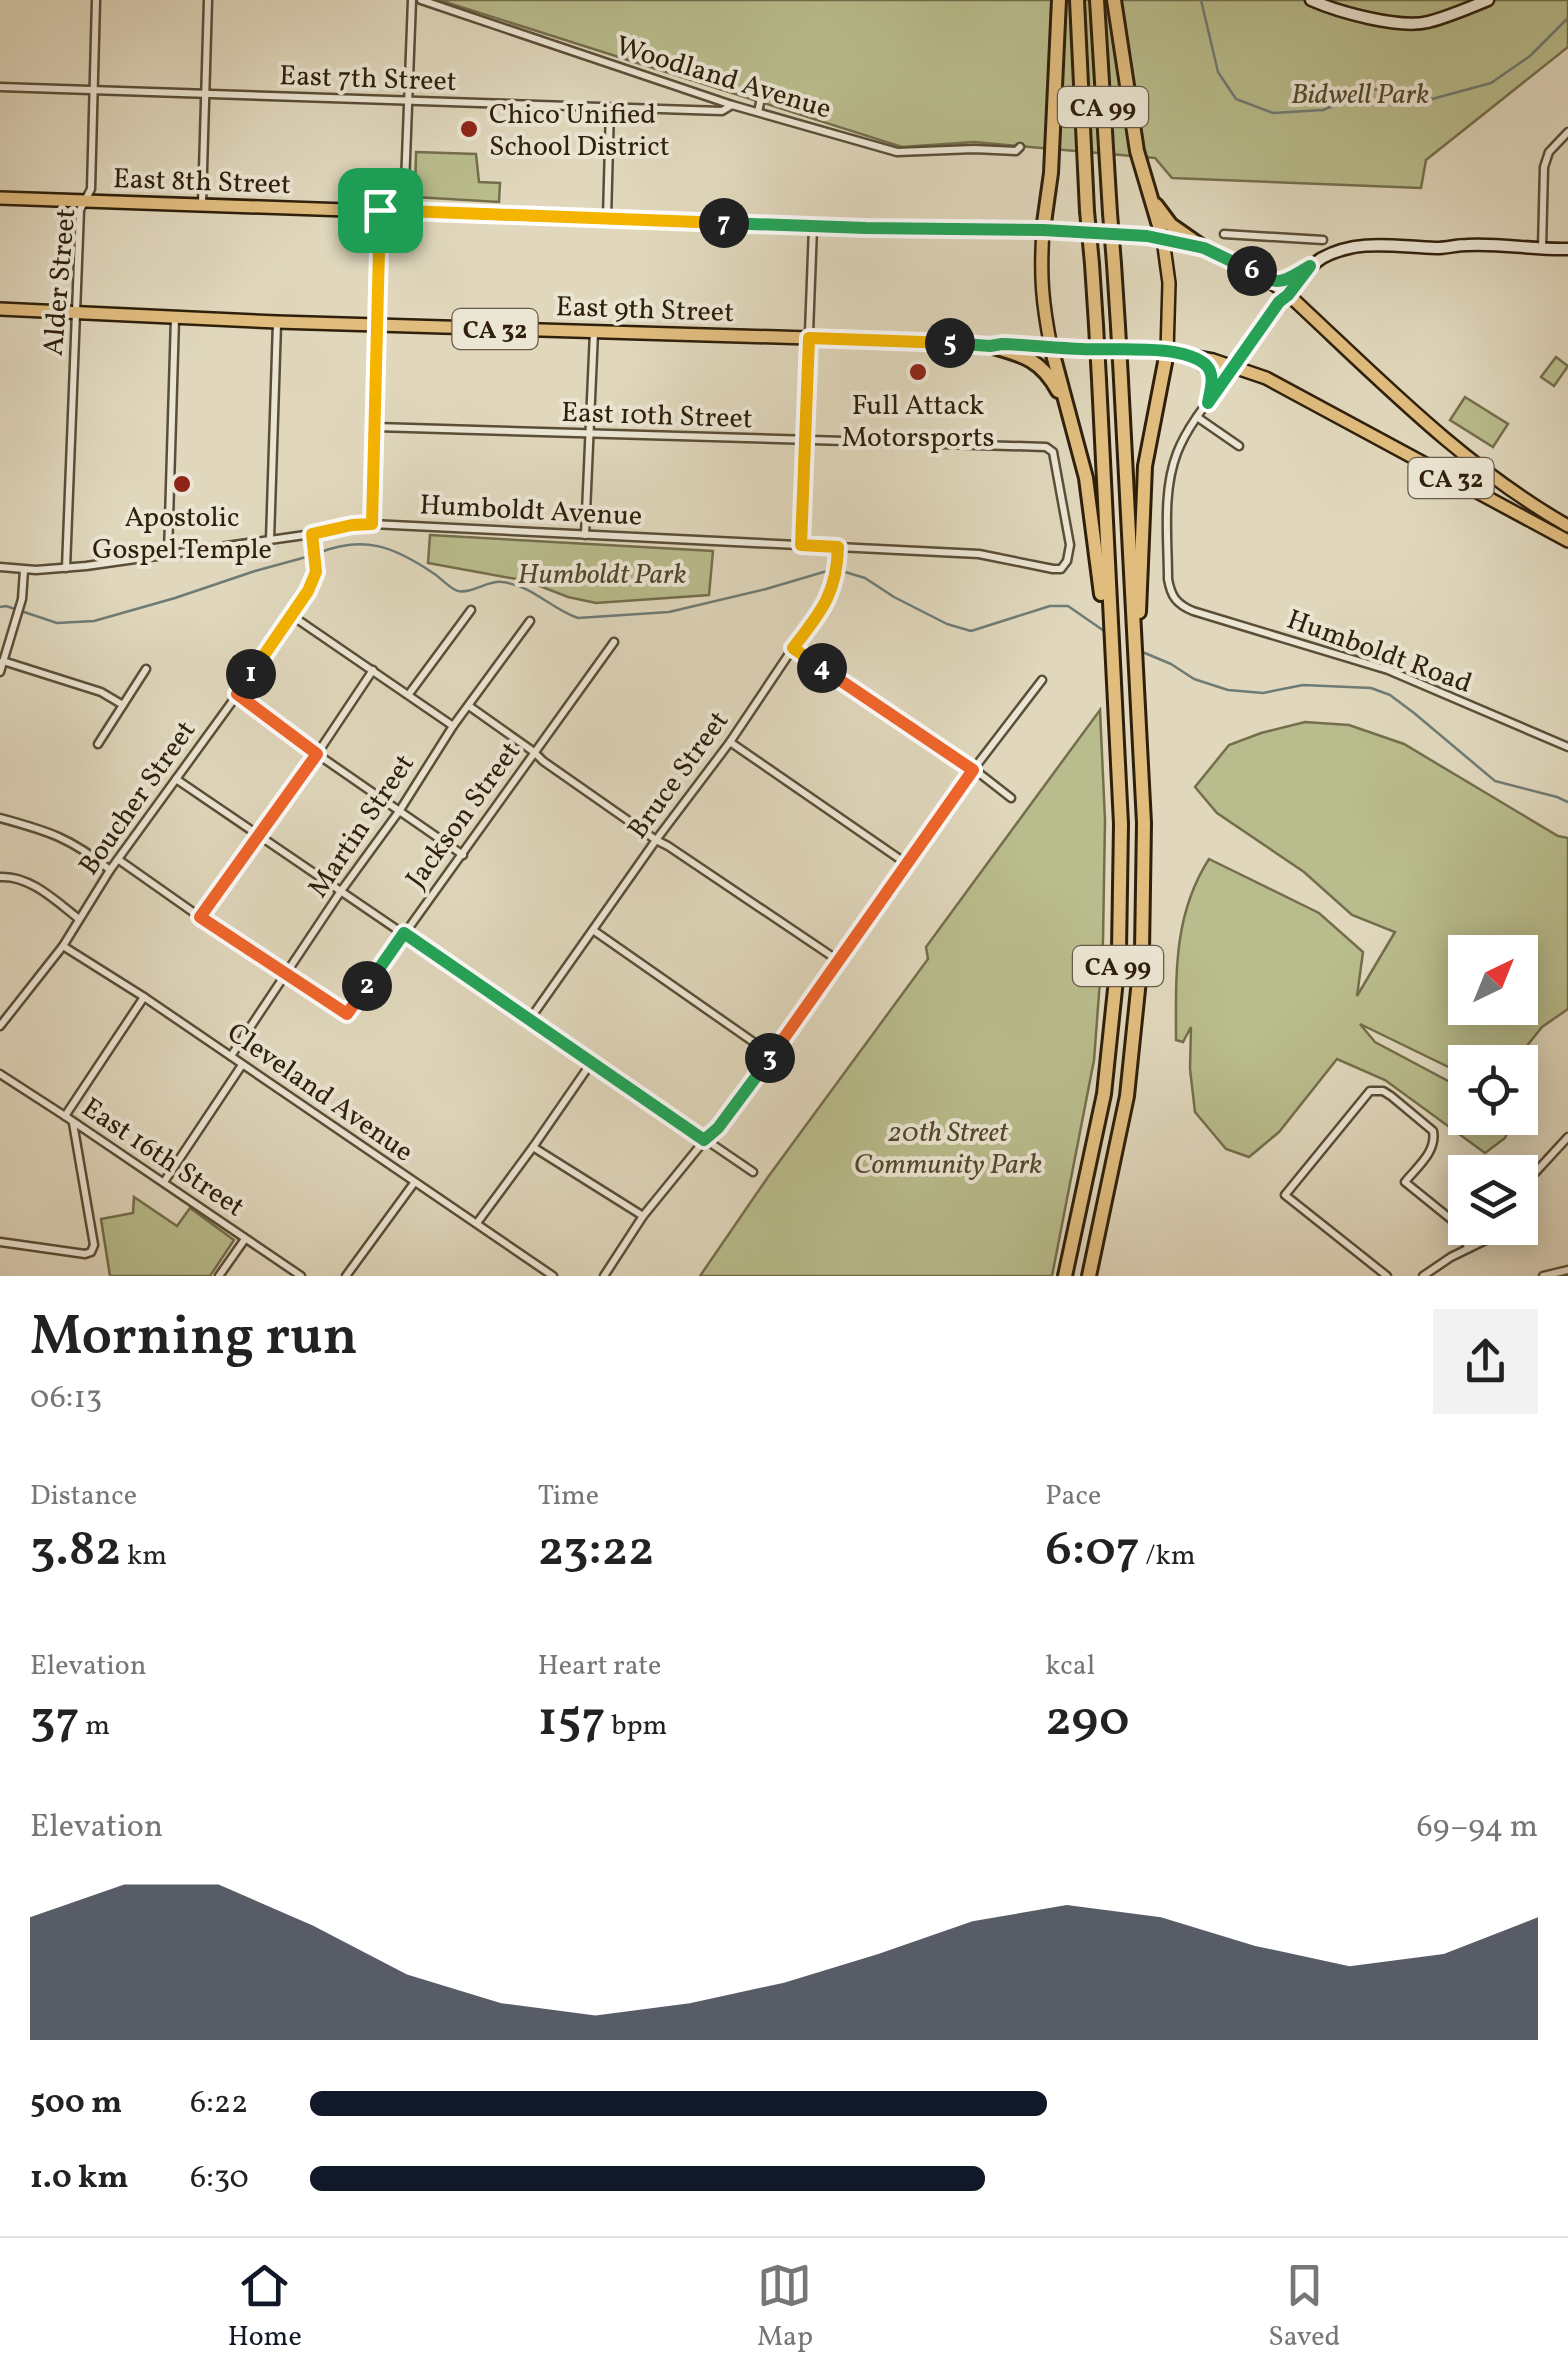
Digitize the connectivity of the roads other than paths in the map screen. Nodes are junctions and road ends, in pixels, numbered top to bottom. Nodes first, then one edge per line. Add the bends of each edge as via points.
1 (96, 0) edge
2 (208, 0) edge
3 (412, 0) edge
4 (421, 0) edge
5 (1059, 0) edge
6 (1077, 0) edge
7 (1096, 0) edge
8 (1114, 0) edge
9 (1311, 0) edge
10 (1488, 0) edge
11 (0, 87) edge
12 (763, 89) dead end
13 (93, 91) junction
14 (206, 94) junction
15 (408, 101) junction
16 (732, 105) junction
17 (610, 108) junction
18 (758, 112) junction
19 (1568, 132) edge
20 (1020, 147) dead end
21 (0, 198) edge
22 (1152, 198) junction
23 (85, 201) junction
24 (202, 206) junction
25 (380, 210) junction
26 (404, 211) junction
27 (608, 218) junction
28 (812, 226) junction
29 (1043, 230) junction
30 (1224, 234) dead end
31 (1163, 239) junction
32 (1204, 248) junction
33 (1568, 249) edge
34 (1542, 250) junction
35 (1333, 253) junction
36 (1310, 266) junction
37 (1272, 282) junction
38 (1288, 295) junction
39 (0, 309) edge
40 (76, 314) junction
41 (175, 318) junction
42 (277, 322) junction
43 (378, 325) junction
44 (594, 332) junction
45 (809, 338) junction
46 (990, 346) junction
47 (1052, 346) junction
48 (1167, 352) junction
49 (1190, 356) junction
50 (1234, 368) junction
51 (1208, 403) junction
52 (1197, 417) junction
53 (376, 426) junction
54 (590, 434) junction
55 (1075, 435) junction
56 (805, 440) junction
57 (1239, 446) dead end
58 (372, 524) junction
59 (1568, 526) edge
60 (312, 534) junction
61 (585, 535) junction
62 (270, 540) junction
63 (1568, 541) edge
64 (801, 545) junction
65 (838, 551) junction
66 (168, 554) junction
67 (0, 567) edge
68 (66, 568) junction
69 (1061, 569) joint
70 (24, 570) junction
71 (472, 610) dead end
72 (291, 615) junction
73 (1106, 616) junction
74 (530, 621) dead end
75 (1133, 630) junction
76 (614, 642) dead end
77 (793, 648) junction
78 (4, 661) junction
79 (146, 668) dead end
80 (373, 670) junction
81 (0, 672) edge
82 (1042, 680) dead end
83 (237, 694) junction
84 (410, 694) junction
85 (122, 705) junction
86 (469, 706) junction
87 (454, 726) junction
88 (730, 742) junction
89 (98, 744) dead end
90 (1568, 747) edge
91 (534, 752) junction
92 (317, 754) junction
93 (973, 770) junction
94 (176, 779) junction
95 (1011, 798) dead end
96 (400, 810) junction
97 (0, 818) edge
98 (259, 834) junction
99 (656, 840) junction
100 (463, 854) junction
101 (119, 860) junction
102 (907, 864) junction
103 (110, 870) junction
104 (0, 877) edge
105 (341, 890) junction
106 (200, 917) junction
107 (80, 918) junction
108 (594, 930) junction
109 (404, 933) junction
110 (62, 946) junction
111 (839, 961) junction
112 (288, 974) junction
113 (144, 997) junction
114 (530, 1019) junction
115 (0, 1026) edge
116 (772, 1055) junction
117 (231, 1056) junction
118 (591, 1063) junction
119 (242, 1065) junction
120 (0, 1074) edge
121 (69, 1118) junction
122 (1568, 1137) edge
123 (704, 1140) junction
124 (533, 1147) junction
125 (1538, 1171) edge
126 (753, 1172) dead end
127 (164, 1182) junction
128 (414, 1182) junction
129 (644, 1216) junction
130 (476, 1223) junction
131 (245, 1239) junction
132 (0, 1242) edge
133 (1475, 1245) edge
134 (1469, 1248) junction
135 (1568, 1270) edge
136 (219, 1276) edge
137 (301, 1276) edge
138 (346, 1276) edge
139 (554, 1276) edge
140 (604, 1276) edge
141 (1065, 1276) edge
142 (1089, 1276) edge
143 (1387, 1276) edge
144 (1423, 1276) edge
145 (1544, 1276) edge

1 - 13 street, Alder Street
2 - 14 street
3 - 15 street
4 - 16 street, Woodland Avenue
5 - 29 highway
6 - 73 highway, CA 99, bridge
7 - 75 highway, CA 99, bridge
8 - 22 highway via 1137,152
9 - 10 street via 1377,20 1424,24
11 - 13 street, East 7th Street
12 - 18 street
13 - 14 street, East 7th Street
13 - 23 street, Alder Street
14 - 15 street, East 7th Street
14 - 24 street
15 - 17 street, East 7th Street
15 - 26 street
16 - 17 street, East 7th Street via 722,111
16 - 18 street, Woodland Avenue
17 - 27 street
18 - 20 street, Woodland Avenue via 904,154
19 - 34 street via 1544,167
21 - 23 main road, East 8th Street / CA 32
22 - 31 highway
22 - 32 highway via 1171,225
23 - 24 main road, East 8th Street / CA 32
23 - 40 street, Alder Street
24 - 25 main road, East 8th Street / CA 32
25 - 26 main road, East 8th Street / CA 32
25 - 43 street
26 - 27 main road, East 8th Street / CA 32
27 - 28 main road, East 8th Street / CA 32
28 - 29 main road, East 8th Street / CA 32
28 - 45 street
29 - 31 main road, East 8th Street / CA 32
29 - 47 main road via 1042,302
30 - 35 street via 1323,240
31 - 32 main road, East 8th Street / CA 32
31 - 48 main road
32 - 37 main road, East 8th Street / CA 32
33 - 34 street
34 - 35 street via 1371,244
35 - 36 street
36 - 37 main road via 1288,281
36 - 38 street
37 - 38 main road, East 8th Street / CA 32
38 - 50 street
38 - 59 main road, CA 32 via 1468,459
39 - 40 main road, East 9th Street / CA 32
40 - 41 main road, East 9th Street / CA 32
40 - 68 street, Alder Street
41 - 42 main road, East 9th Street / CA 32
41 - 66 street
42 - 43 main road, East 9th Street / CA 32
42 - 62 street
43 - 44 main road, East 9th Street / CA 32
43 - 53 street
44 - 45 main road, East 9th Street / CA 32
44 - 54 street
45 - 46 main road, East 9th Street / CA 32
45 - 56 street
46 - 47 main road, East 9th Street / CA 32
46 - 55 highway via 1042,368
47 - 48 main road, East 9th Street / CA 32
47 - 55 highway
48 - 49 main road, CA 32
48 - 75 highway via 1145,466 1139,618
49 - 50 main road, CA 32
49 - 51 main road via 1210,372
50 - 51 street
50 - 63 main road, CA 32 via 1277,384
51 - 52 street
52 - 57 street
52 - 90 street, Humboldt Road via 1176,453 1169,484 1168,579 1175,601 1388,670
53 - 54 street, East 10th Street
53 - 58 street
54 - 56 street, East 10th Street
54 - 61 street
55 - 73 highway
56 - 64 street
56 - 69 street, East 10th Street via 1046,447 1053,452 1070,545
58 - 60 street, Humboldt Avenue
58 - 61 street, Humboldt Avenue
60 - 62 street, Humboldt Avenue
60 - 72 street, Boucher Street via 316,568
61 - 64 street, Humboldt Avenue
62 - 66 street, Humboldt Avenue
64 - 65 street, Humboldt Avenue
65 - 69 street, Humboldt Avenue via 979,554
65 - 77 street, Bruce Street via 826,604
66 - 68 street, Humboldt Avenue
67 - 70 street, Humboldt Avenue
68 - 70 street, Humboldt Avenue
70 - 78 street
71 - 84 street
72 - 80 street
72 - 83 street, Boucher Street
73 - 141 highway, CA 99 via 1121,824 1119,951 1104,1094
74 - 86 street, Martin Street
75 - 142 highway, CA 99 via 1144,823 1142,950 1127,1096
76 - 91 street, Jackson Street
77 - 88 street, Bruce Street
77 - 93 street
78 - 81 street
78 - 85 street via 102,692
79 - 85 street
80 - 84 street
80 - 92 street
82 - 93 street
83 - 92 street
83 - 94 street, Boucher Street
84 - 87 street
85 - 89 street
86 - 87 street, Martin Street
86 - 91 street
87 - 96 street, Martin Street
88 - 99 street, Bruce Street
88 - 102 street
91 - 99 street
91 - 100 street, Jackson Street
92 - 96 street
92 - 98 street
93 - 95 street
93 - 102 street
94 - 98 street
94 - 101 street, Boucher Street
96 - 100 street
96 - 105 street, Martin Street
97 - 103 street via 54,833
98 - 105 street
98 - 106 street
99 - 108 street, Bruce Street
99 - 111 street
100 - 109 street, Jackson Street
101 - 103 street, Boucher Street
101 - 106 street
102 - 111 street
103 - 107 street, Boucher Street
104 - 107 street via 29,883
105 - 109 street
105 - 112 street, Martin Street
106 - 112 street
107 - 110 street, Boucher Street
108 - 114 street, Bruce Street
108 - 116 street
109 - 112 street, Jackson Street via 347,1014
109 - 114 street
110 - 113 street, Cleveland Avenue
110 - 115 street, Boucher Street
111 - 116 street
112 - 117 street, Martin Street
113 - 117 street, Cleveland Avenue
113 - 121 street
114 - 118 street
116 - 123 street
117 - 119 street, Cleveland Avenue
118 - 123 street
118 - 124 street
119 - 127 street
119 - 128 street, Cleveland Avenue
120 - 121 street, East 16th Street
121 - 127 street, East 16th Street
121 - 132 street via 91,1252
122 - 125 street
123 - 126 street
123 - 129 street
124 - 129 street
124 - 130 street
127 - 131 street, East 16th Street
128 - 130 street, Cleveland Avenue
128 - 138 street
129 - 140 street
130 - 139 street, Cleveland Avenue
131 - 136 street
131 - 137 street, East 16th Street
133 - 134 street
134 - 143 street via 1452,1220 1405,1182 1435,1136 1391,1096 1370,1091 1285,1195
134 - 144 street
135 - 145 street

